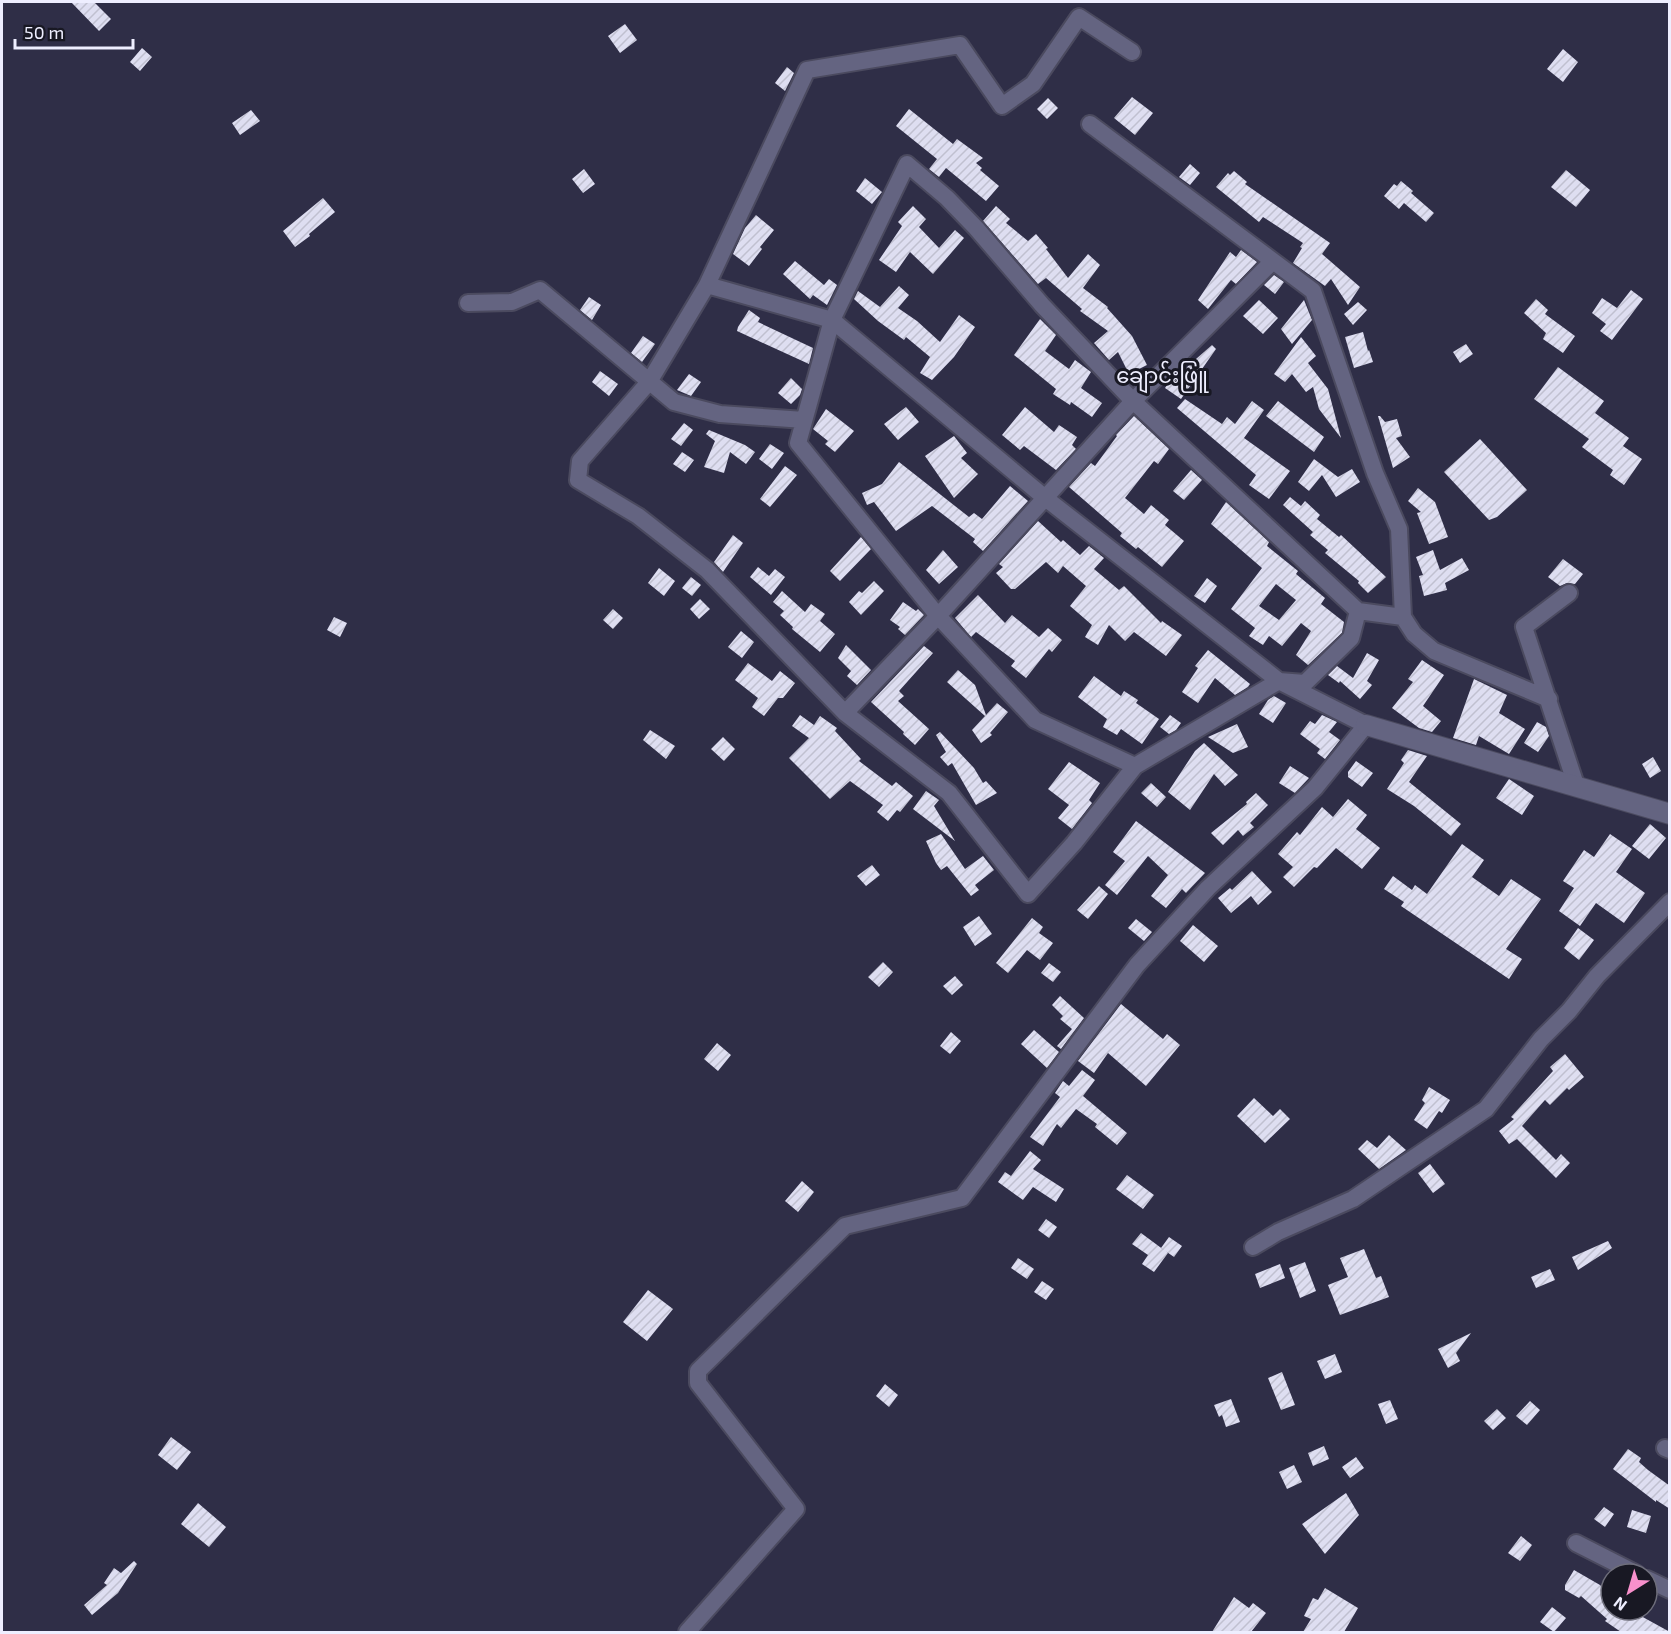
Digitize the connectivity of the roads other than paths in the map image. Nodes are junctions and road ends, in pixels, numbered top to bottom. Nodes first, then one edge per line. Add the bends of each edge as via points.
1 (1132, 52) dead end
2 (1090, 124) dead end
3 (1272, 262) junction
4 (707, 285) junction
5 (468, 303) dead end
6 (832, 320) junction
7 (649, 382) junction
8 (1133, 401) junction
9 (804, 420) junction
10 (1044, 497) junction
11 (1569, 593) dead end
12 (1358, 611) junction
13 (938, 616) junction
14 (1403, 617) junction
15 (1279, 681) junction
16 (1549, 699) junction
17 (845, 713) junction
18 (1366, 725) junction
19 (1135, 766) junction
20 (1576, 785) junction
21 (1670, 814) edge
22 (1670, 902) edge
23 (1253, 1247) dead end
24 (1576, 1543) dead end
25 (1613, 1562) edge
26 (687, 1632) edge

1 - 4 street via 1079,17 1033,84 1002,106 960,45 807,70
2 - 3 street
3 - 8 street
3 - 14 street via 1313,291 1398,529
4 - 6 street
4 - 7 street
5 - 7 street via 512,302 540,290
6 - 8 street via 907,164 976,228
6 - 9 street
6 - 10 street
7 - 9 street via 674,402 720,414
7 - 17 street via 580,460 578,480 638,516 707,570
8 - 10 street
8 - 12 street
9 - 13 street via 798,443
10 - 13 street
10 - 15 street
11 - 16 street via 1524,627
12 - 14 street
12 - 15 street via 1351,638 1305,683
13 - 17 street
13 - 19 street via 1035,720
14 - 16 street via 1414,634 1434,651
15 - 18 street
15 - 19 street
16 - 20 street
17 - 19 street via 949,794 1028,894
18 - 20 street
18 - 26 street via 1315,788 1208,888 1137,965 962,1198 845,1226 698,1371 698,1383 796,1509
20 - 21 street
22 - 23 street via 1597,976 1486,1109 1353,1199
24 - 25 street

